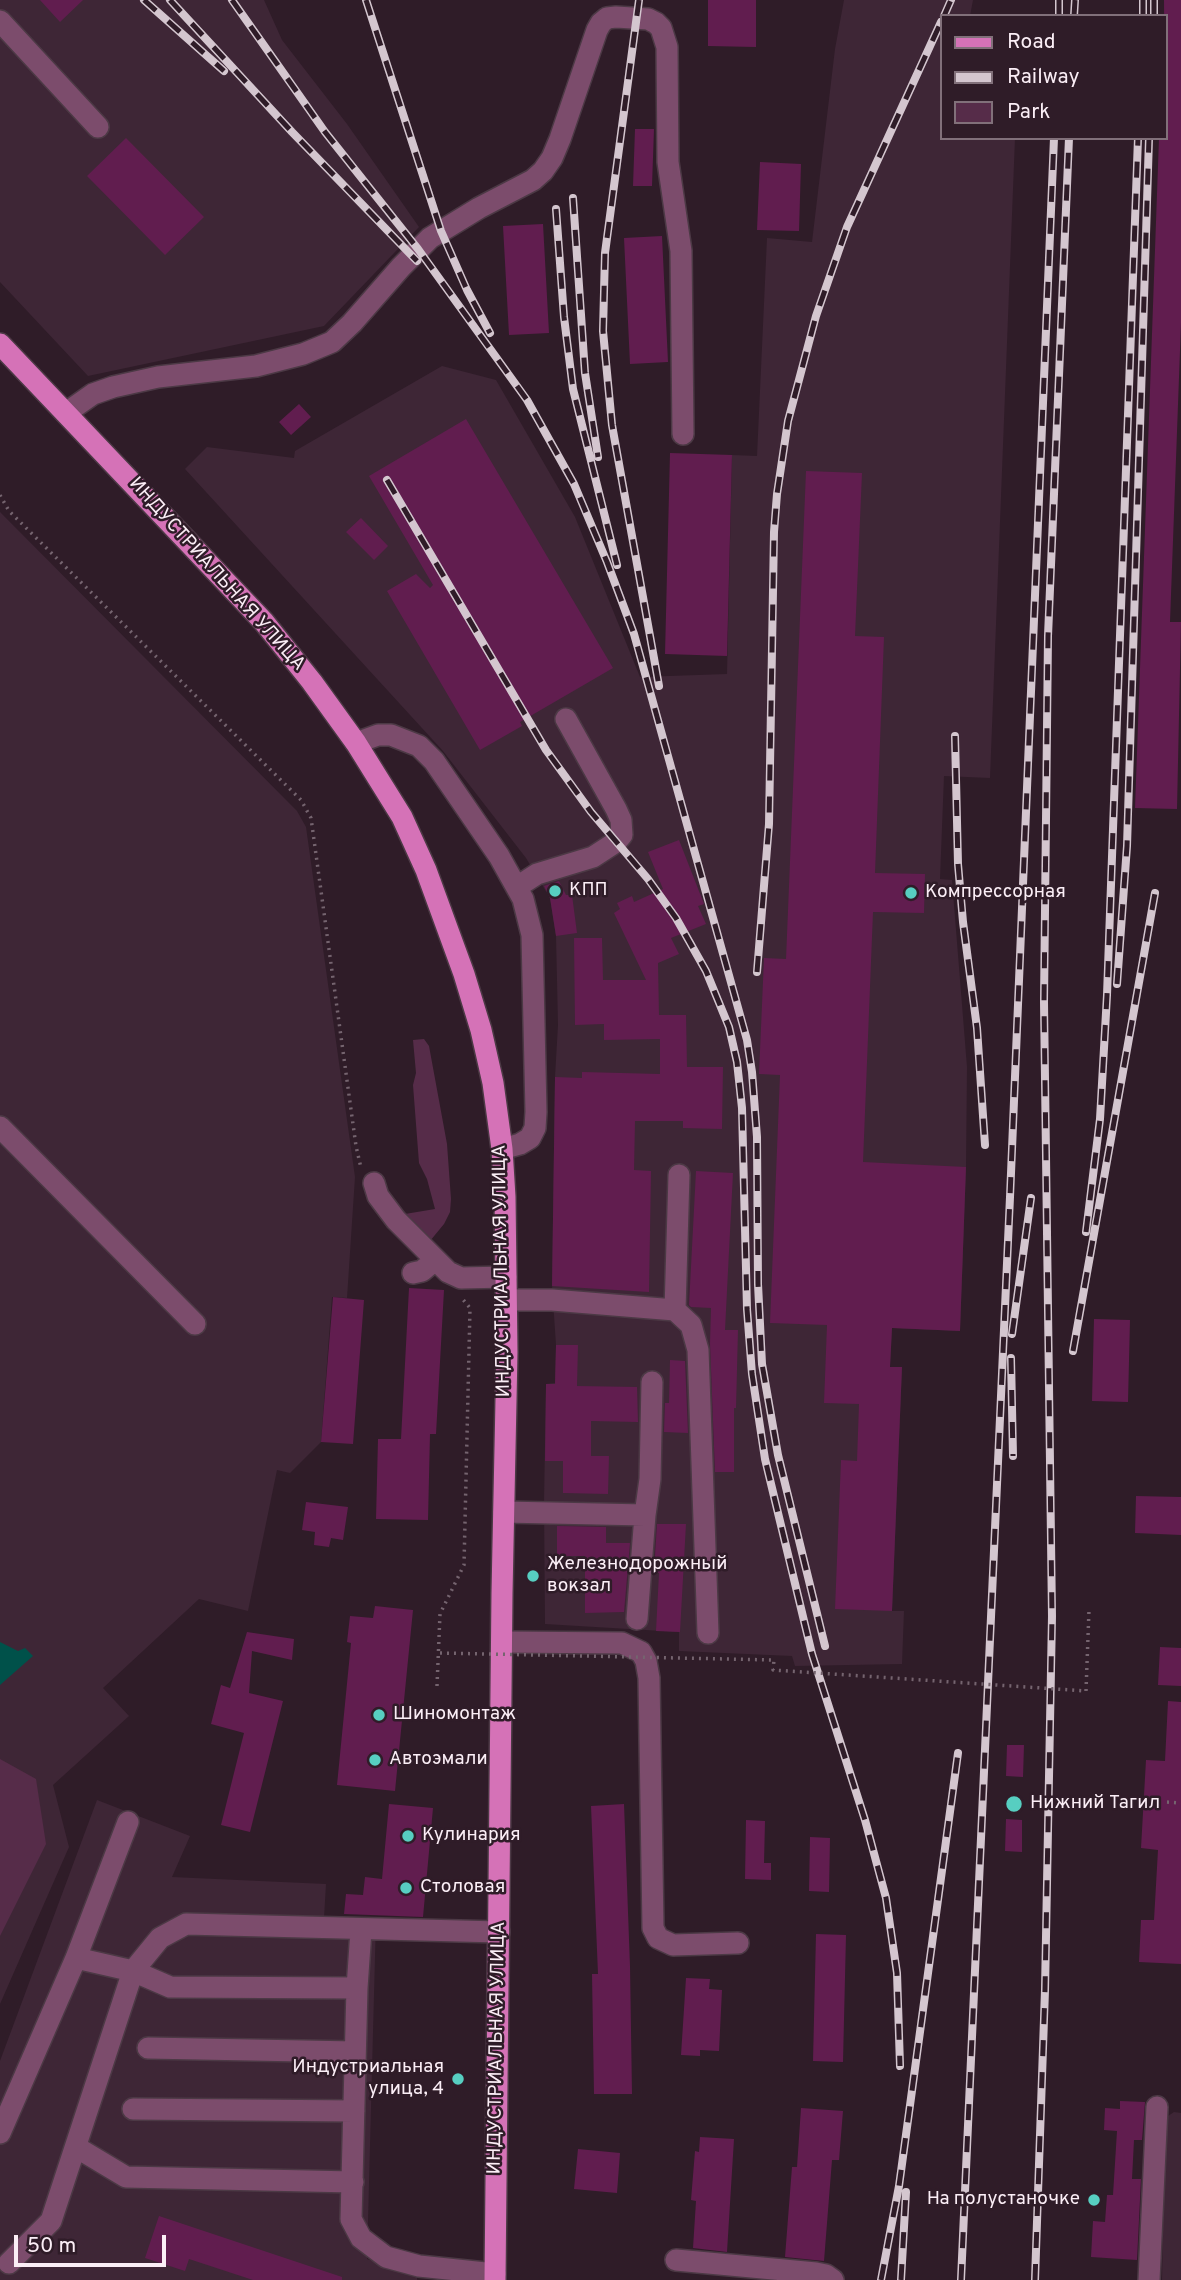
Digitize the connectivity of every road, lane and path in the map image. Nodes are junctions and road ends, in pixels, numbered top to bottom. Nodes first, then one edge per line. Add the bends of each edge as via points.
1 (0, 21) edge
2 (98, 127) dead end
3 (0, 344) edge
4 (66, 413) junction
5 (683, 434) dead end
6 (0, 495) edge
7 (566, 719) dead end
8 (356, 743) junction
9 (517, 887) junction
10 (0, 1127) edge
11 (502, 1149) junction
12 (679, 1175) dead end
13 (368, 1176) joint
14 (426, 1266) junction
15 (506, 1277) junction
16 (506, 1300) junction
17 (675, 1310) junction
18 (195, 1324) dead end
19 (652, 1382) dead end
20 (504, 1512) junction
21 (645, 1515) junction
22 (1089, 1610) dead end
23 (637, 1619) dead end
24 (708, 1633) dead end
25 (503, 1642) junction
26 (440, 1653) junction
27 (437, 1686) dead end
28 (1167, 1802) dead end
29 (1181, 1803) edge
30 (128, 1822) dead end
31 (361, 1930) junction
32 (499, 1932) junction
33 (738, 1943) dead end
34 (76, 1958) junction
35 (133, 1971) junction
36 (357, 1988) junction
37 (148, 2048) dead end
38 (355, 2052) junction
39 (1157, 2107) dead end
40 (132, 2109) dead end
41 (354, 2111) junction
42 (0, 2133) edge
43 (75, 2147) junction
44 (352, 2182) junction
45 (676, 2260) dead end
46 (9, 2263) dead end
47 (495, 2277) edge
48 (832, 2280) edge
49 (1149, 2280) edge

1 - 2 lane
3 - 4 main road, ИНДУСТРИАЛЬНАЯ УЛИЦА
4 - 5 lane via 93,394 113,387 275,362 332,341 430,239 543,171 560,139 597,30 607,18 616,17 656,23 667,47 668,162 681,251
4 - 8 main road, ИНДУСТРИАЛЬНАЯ УЛИЦА via 264,622
6 - 13 path via 9,511 301,800 311,818 356,1146
7 - 9 lane via 616,808 622,835 593,858 537,874
8 - 9 lane via 391,734 419,746 434,761
8 - 11 main road, ИНДУСТРИАЛЬНАЯ УЛИЦА via 402,817 444,917 481,1030
9 - 11 lane via 532,935 536,1112 530,1138
10 - 18 lane
11 - 15 main road, ИНДУСТРИАЛЬНАЯ УЛИЦА
12 - 17 lane
13 - 14 lane
14 - 15 lane via 461,1278
14 - 26 path via 470,1308 464,1565 440,1614
15 - 16 main road, ИНДУСТРИАЛЬНАЯ УЛИЦА
16 - 17 lane
16 - 20 main road, ИНДУСТРИАЛЬНАЯ УЛИЦА
17 - 24 lane via 691,1325 698,1350
19 - 21 lane
20 - 21 lane
20 - 25 main road, ИНДУСТРИАЛЬНАЯ УЛИЦА
21 - 23 lane
22 - 26 path, bridge via 1086,1691 773,1670 774,1661
25 - 32 main road, ИНДУСТРИАЛЬНАЯ УЛИЦА
25 - 33 lane via 622,1643 640,1652 649,1678 653,1928 658,1938 673,1945
26 - 27 path
28 - 29 path
30 - 34 lane
31 - 32 lane
31 - 35 lane via 186,1924 160,1938
31 - 36 lane
32 - 47 main road, ИНДУСТРИАЛЬНАЯ УЛИЦА
34 - 35 lane
34 - 42 lane
35 - 36 lane via 170,1987
35 - 43 lane
36 - 38 lane
37 - 38 lane
38 - 41 lane
39 - 49 lane
40 - 41 lane
41 - 44 lane
43 - 44 lane via 126,2177
43 - 46 lane via 51,2221
44 - 47 lane via 351,2218 361,2238 386,2257
45 - 48 lane via 816,2273

